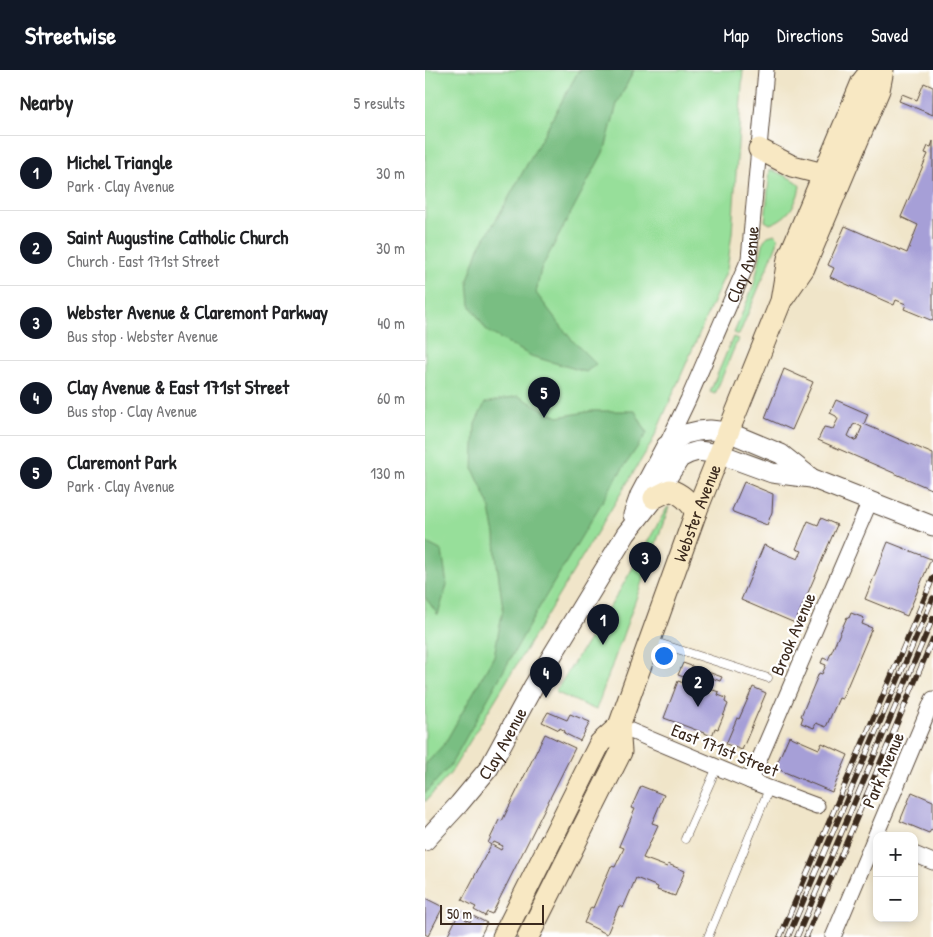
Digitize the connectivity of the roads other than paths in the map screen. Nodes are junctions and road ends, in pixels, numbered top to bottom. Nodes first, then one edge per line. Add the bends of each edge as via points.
1 (766, 70) edge
2 (871, 70) edge
3 (883, 70) edge
4 (759, 148) junction
5 (833, 176) junction
6 (728, 432) junction
7 (665, 446) junction
8 (719, 454) junction
9 (811, 478) junction
10 (654, 498) junction
11 (870, 500) junction
12 (696, 512) junction
13 (933, 526) edge
14 (626, 534) junction
15 (650, 641) junction
16 (768, 678) dead end
17 (933, 699) edge
18 (619, 726) junction
19 (717, 767) junction
20 (750, 781) junction
21 (769, 789) junction
22 (817, 806) dead end
23 (878, 832) edge
24 (685, 839) dead end
25 (425, 841) edge
26 (873, 845) edge
27 (918, 856) edge
28 (933, 862) edge
29 (503, 937) edge
30 (528, 937) edge
31 (708, 937) edge
32 (833, 937) edge

1 - 4 street, Clay Avenue
2 - 5 main road, Webster Avenue via 861,82
3 - 5 main road, Webster Avenue via 879,90
4 - 5 main road via 792,166
4 - 7 street, Clay Avenue via 749,259
5 - 6 main road, Webster Avenue via 805,268 781,301
6 - 7 street via 698,431 685,434
6 - 8 main road, Webster Avenue
6 - 9 street via 781,454
7 - 14 street, Clay Avenue via 640,495
8 - 9 street, Clay Avenue via 772,473
8 - 10 street, Clay Avenue via 698,452 680,458
8 - 12 main road, Webster Avenue
9 - 11 street
10 - 12 main road via 670,490 677,492 689,500
10 - 14 street, Clay Avenue
11 - 13 street
11 - 20 street, Brook Avenue
12 - 15 main road, Webster Avenue
14 - 25 street, Clay Avenue via 533,687 489,768
15 - 16 lane
15 - 18 main road, Webster Avenue
17 - 23 street, Park Avenue
18 - 19 street, East 171st Street
18 - 29 main road, Webster Avenue via 600,742
18 - 30 main road, Webster Avenue via 621,752
19 - 20 street, East 171st Street
19 - 24 lane
20 - 21 street, East 171st Street
21 - 22 street, East 171st Street
21 - 31 lane
26 - 32 street, Park Avenue
27 - 28 street

